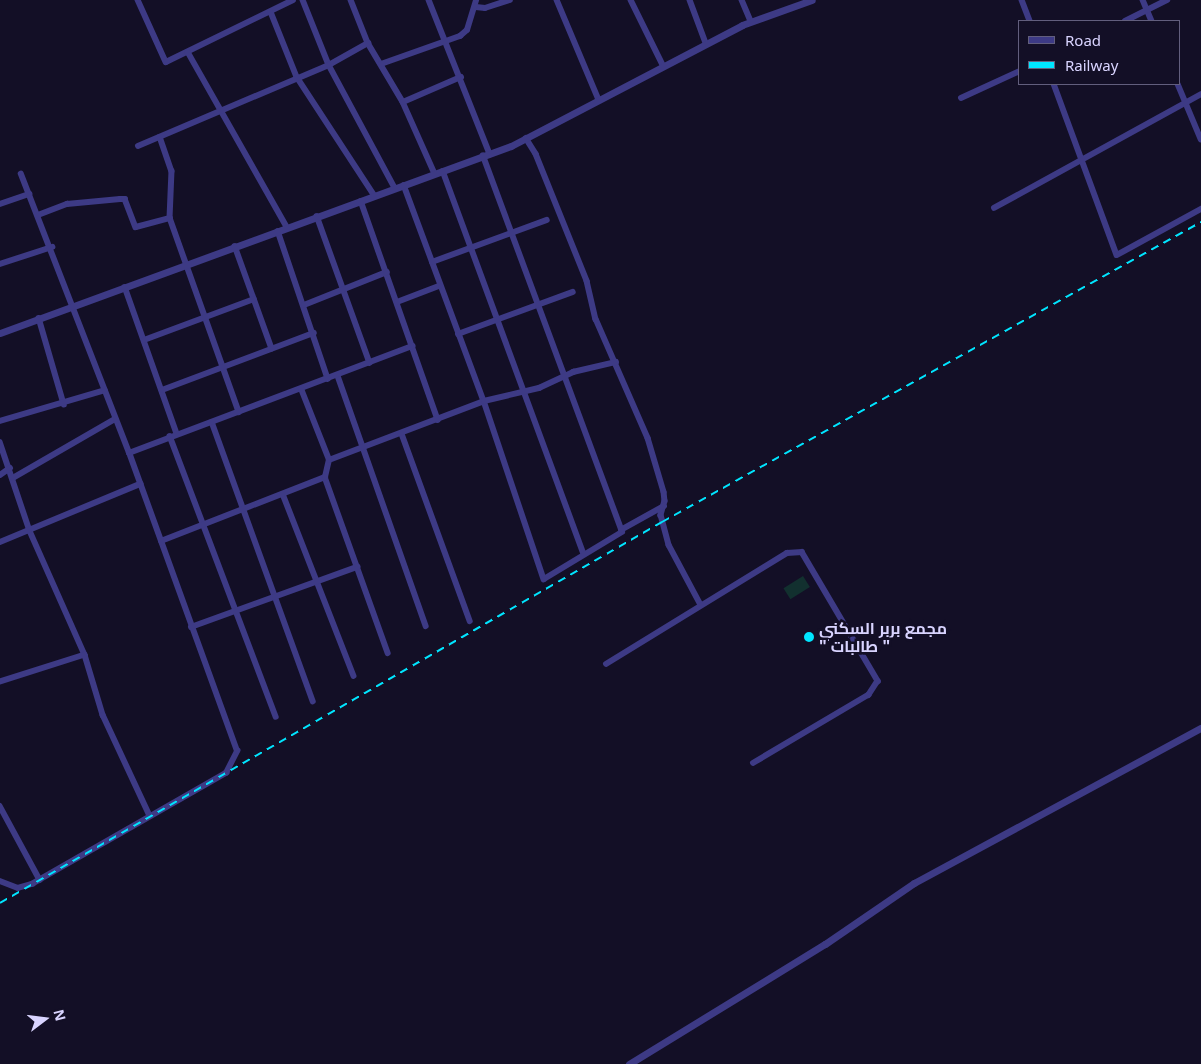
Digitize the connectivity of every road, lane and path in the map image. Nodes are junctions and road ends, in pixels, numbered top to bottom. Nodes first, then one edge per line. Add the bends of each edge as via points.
1 (138, 0) edge
2 (293, 0) edge
3 (303, 0) edge
4 (351, 0) edge
5 (429, 0) edge
6 (510, 0) edge
7 (558, 0) edge
8 (631, 0) edge
9 (690, 0) edge
10 (742, 0) edge
11 (812, 0) edge
12 (1022, 0) edge
13 (1143, 0) edge
14 (1167, 0) edge
15 (801, 2) edge
16 (476, 3) edge
17 (1148, 10) junction
18 (271, 12) junction
19 (1030, 20) edge
20 (1127, 20) edge
21 (1152, 20) edge
22 (751, 22) junction
23 (445, 40) junction
24 (706, 42) junction
25 (368, 43) junction
26 (188, 52) junction
27 (381, 64) junction
28 (663, 65) junction
29 (329, 66) junction
30 (1018, 72) edge
31 (298, 77) junction
32 (461, 77) junction
33 (1054, 85) edge
34 (1178, 85) edge
35 (1201, 94) edge
36 (961, 98) dead end
37 (600, 100) junction
38 (403, 102) junction
39 (1186, 103) junction
40 (221, 110) junction
41 (160, 137) junction
42 (526, 138) junction
43 (1201, 139) edge
44 (138, 146) dead end
45 (487, 155) junction
46 (1082, 160) junction
47 (443, 170) junction
48 (22, 174) dead end
49 (435, 174) junction
50 (404, 185) junction
51 (395, 188) junction
52 (29, 194) junction
53 (375, 196) junction
54 (361, 201) junction
55 (0, 204) edge
56 (994, 208) dead end
57 (1201, 209) edge
58 (38, 215) junction
59 (317, 216) junction
60 (170, 218) junction
61 (547, 220) dead end
62 (287, 227) junction
63 (278, 231) junction
64 (512, 233) junction
65 (52, 246) junction
66 (235, 246) junction
67 (472, 247) junction
68 (432, 262) junction
69 (188, 263) junction
70 (0, 264) edge
71 (387, 272) junction
72 (439, 286) junction
73 (125, 287) junction
74 (344, 291) junction
75 (573, 292) dead end
76 (254, 299) junction
77 (397, 302) junction
78 (304, 305) junction
79 (539, 305) junction
80 (74, 306) junction
81 (206, 316) junction
82 (39, 318) junction
83 (498, 318) junction
84 (0, 333) edge
85 (314, 333) junction
86 (458, 334) junction
87 (144, 340) junction
88 (412, 346) junction
89 (272, 348) junction
90 (616, 362) junction
91 (370, 363) junction
92 (223, 367) junction
93 (338, 376) junction
94 (566, 376) junction
95 (328, 379) junction
96 (301, 389) junction
97 (106, 390) junction
98 (162, 390) junction
99 (525, 392) junction
100 (484, 401) junction
101 (64, 404) junction
102 (239, 412) junction
103 (115, 419) junction
104 (438, 420) junction
105 (0, 421) edge
106 (212, 422) junction
107 (177, 434) junction
108 (402, 434) junction
109 (170, 436) junction
110 (0, 442) edge
111 (363, 447) junction
112 (130, 453) junction
113 (329, 460) junction
114 (10, 468) junction
115 (0, 475) edge
116 (325, 477) junction
117 (13, 478) junction
118 (140, 484) junction
119 (283, 494) junction
120 (664, 506) junction
121 (244, 508) junction
122 (204, 523) junction
123 (621, 530) junction
124 (30, 531) junction
125 (161, 541) junction
126 (0, 542) edge
127 (584, 554) junction
128 (357, 567) junction
129 (315, 581) junction
130 (276, 597) junction
131 (701, 605) junction
132 (235, 611) junction
133 (470, 621) dead end
134 (426, 626) dead end
135 (191, 627) junction
136 (388, 653) dead end
137 (85, 655) junction
138 (606, 664) dead end
139 (354, 676) dead end
140 (0, 682) edge
141 (313, 701) dead end
142 (276, 717) dead end
143 (1201, 728) edge
144 (754, 763) dead end
145 (0, 806) edge
146 (150, 816) junction
147 (40, 880) junction
148 (0, 881) edge
149 (629, 1064) edge

1 - 26 street via 166,62
2 - 18 street
3 - 29 street
4 - 25 street
5 - 23 street
6 - 16 street via 485,8
7 - 37 street
8 - 28 street
9 - 24 street
10 - 22 street
11 - 15 street
12 - 19 street
13 - 17 street
14 - 17 street
15 - 22 street
16 - 23 street via 468,30
17 - 20 street
17 - 21 street
18 - 26 street
18 - 31 street
22 - 24 street
23 - 27 street
23 - 32 street
24 - 28 street
25 - 27 street
25 - 29 street
26 - 40 street
27 - 38 street
28 - 37 street
29 - 31 street
29 - 51 street
30 - 36 street
31 - 40 street
31 - 53 street
32 - 38 street
32 - 45 street
33 - 46 street
34 - 39 street
35 - 39 street
37 - 42 street
38 - 49 street
39 - 43 street
39 - 46 street
40 - 41 street
40 - 62 street
41 - 44 street
41 - 60 street via 172,171
42 - 45 street
42 - 90 street via 536,154 587,281 596,319
45 - 47 street
45 - 64 street
46 - 56 street
46 - 57 street via 1117,255
47 - 49 street
47 - 67 street
48 - 52 street
49 - 50 street
50 - 51 street
50 - 68 street
51 - 53 street
52 - 55 street
52 - 58 street
53 - 54 street
54 - 59 street
54 - 71 street
58 - 60 street via 67,204 125,199 136,227
58 - 65 street
59 - 62 street
59 - 74 street
60 - 69 street
61 - 64 street
62 - 63 street
63 - 66 street
63 - 78 street
64 - 67 street
64 - 79 street
65 - 70 street
65 - 80 street
66 - 69 street
66 - 76 street
67 - 68 street
67 - 83 street
68 - 72 street
69 - 73 street
69 - 81 street
71 - 74 street
71 - 77 street
72 - 77 street
72 - 86 street
73 - 80 street
73 - 87 street
74 - 78 street
74 - 91 street
75 - 79 street
76 - 81 street
76 - 89 street
77 - 88 street
78 - 85 street
79 - 83 street
79 - 94 street
80 - 82 street
80 - 97 street
81 - 87 street
81 - 92 street
82 - 84 street
82 - 101 street
83 - 86 street
83 - 99 street
85 - 89 street
85 - 95 street
86 - 100 street
87 - 98 street
88 - 91 street
88 - 104 street
89 - 92 street
90 - 94 street
90 - 120 street via 648,438 664,492
91 - 93 street
92 - 98 street
92 - 102 street
93 - 95 street
93 - 111 street
94 - 99 street
94 - 123 street
95 - 96 street
96 - 102 street
96 - 113 street
97 - 101 street
97 - 103 street
98 - 107 street
99 - 100 street
99 - 127 street
100 - 104 street
100 - 127 street via 544,579
101 - 105 street
102 - 106 street
103 - 112 street
103 - 117 street
104 - 108 street
106 - 107 street
106 - 121 street
107 - 109 street
108 - 111 street
108 - 133 street
109 - 112 street
109 - 122 street
110 - 114 street
111 - 113 street
111 - 134 street
112 - 118 street
113 - 116 street
114 - 115 street
114 - 117 street
116 - 119 street
116 - 128 street
117 - 124 street
118 - 124 street
118 - 125 street
119 - 121 street
119 - 129 street
120 - 123 street
120 - 131 street via 662,522 669,545
121 - 122 street
121 - 130 street
122 - 125 street
122 - 132 street
123 - 127 street
124 - 126 street
124 - 137 street
125 - 135 street
128 - 129 street
128 - 136 street
129 - 130 street
129 - 139 street
130 - 132 street
130 - 141 street
131 - 138 street
131 - 144 street via 786,553 802,552 877,676 876,689 869,695
132 - 135 street
132 - 142 street
135 - 146 street via 237,751 226,773
137 - 140 street
137 - 146 street via 103,715
143 - 149 street via 914,883 825,944
145 - 147 street
146 - 147 street
147 - 148 street via 18,888

